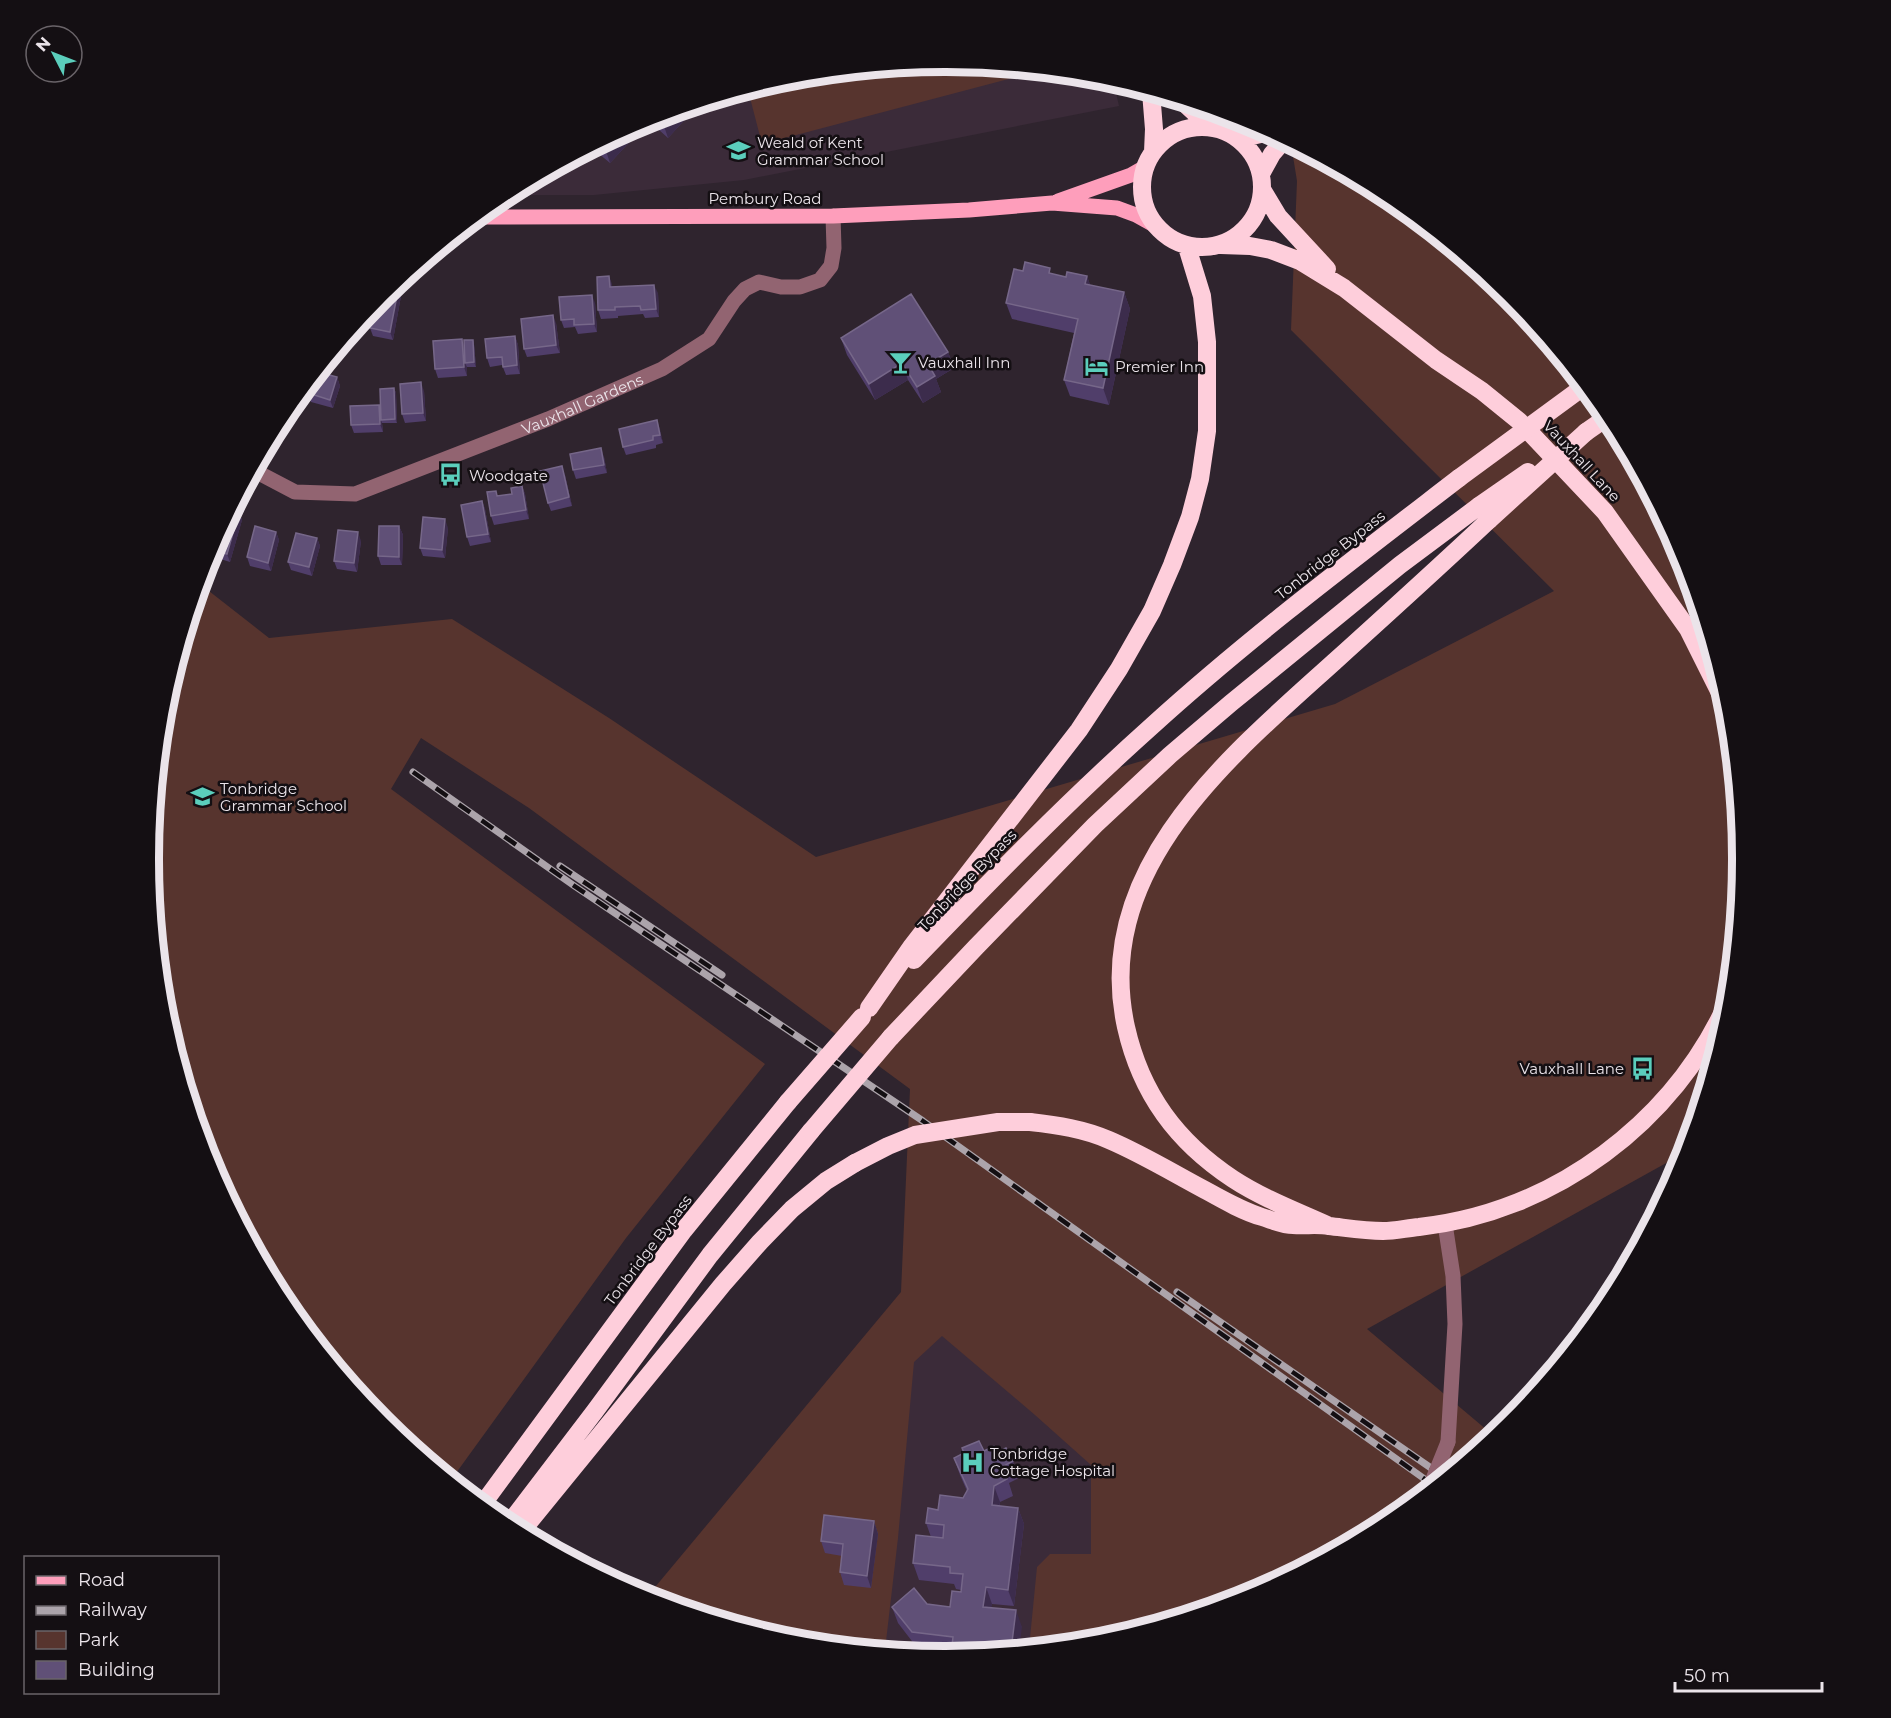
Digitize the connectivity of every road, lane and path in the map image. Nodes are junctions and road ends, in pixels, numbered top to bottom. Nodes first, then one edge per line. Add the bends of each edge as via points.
1 (1152, 100) edge
2 (1195, 113) edge
3 (1210, 127) junction
4 (1232, 134) junction
5 (1253, 135) edge
6 (1279, 146) edge
7 (1149, 159) junction
8 (1262, 182) junction
9 (1052, 203) junction
10 (833, 216) junction
11 (491, 217) edge
12 (1154, 225) junction
13 (1221, 245) junction
14 (1187, 246) junction
15 (1344, 288) junction
16 (1578, 391) edge
17 (1598, 424) edge
18 (260, 473) edge
19 (1484, 513) junction
20 (1710, 673) edge
21 (865, 1012) junction
22 (1713, 1032) edge
23 (1445, 1224) junction
24 (1327, 1225) junction
25 (1435, 1475) edge
26 (487, 1498) edge
27 (514, 1517) edge
28 (527, 1525) edge

1 - 7 highway via 1154,129
2 - 3 highway
3 - 4 highway
3 - 7 highway via 1178,131 1164,140
4 - 5 highway
4 - 8 highway via 1251,151
6 - 8 highway
7 - 9 main road, Pembury Road via 1131,175
7 - 12 highway via 1141,182 1142,197
8 - 13 highway via 1259,208 1250,224
8 - 15 highway, Vauxhall Lane via 1278,216
9 - 10 main road, Pembury Road
9 - 12 main road, Pembury Road via 1116,208
10 - 11 main road, Pembury Road
10 - 18 street, Vauxhall Gardens via 831,266 820,280 800,287 759,282 745,288 709,339 662,369 355,494 295,492
12 - 14 highway
13 - 14 highway
13 - 15 highway, Vauxhall Lane via 1271,250 1300,261
14 - 21 highway via 1197,274 1207,342 1207,431 1200,479 1172,565 1152,611 1079,730
15 - 20 highway, Vauxhall Lane via 1519,421 1605,512 1688,629
16 - 21 highway, Tonbridge Bypass, bridge via 1299,601 1153,725 1072,799
17 - 19 highway, bridge
19 - 24 highway via 1209,780 1158,850 1127,927 1120,968 1122,1006 1139,1068 1158,1108 1205,1159 1235,1180
19 - 27 highway, bridge via 1400,565 1170,755 1095,825 976,947 810,1131 710,1255
21 - 26 highway, Tonbridge Bypass, bridge via 684,1230
22 - 23 highway via 1673,1090 1639,1126 1602,1156 1524,1201
23 - 24 highway via 1384,1231
23 - 25 street, bridge via 1455,1324 1448,1442
24 - 28 highway, bridge via 1291,1226 1260,1217 1136,1152 1066,1126 998,1122 915,1135 855,1163 792,1209 716,1292

